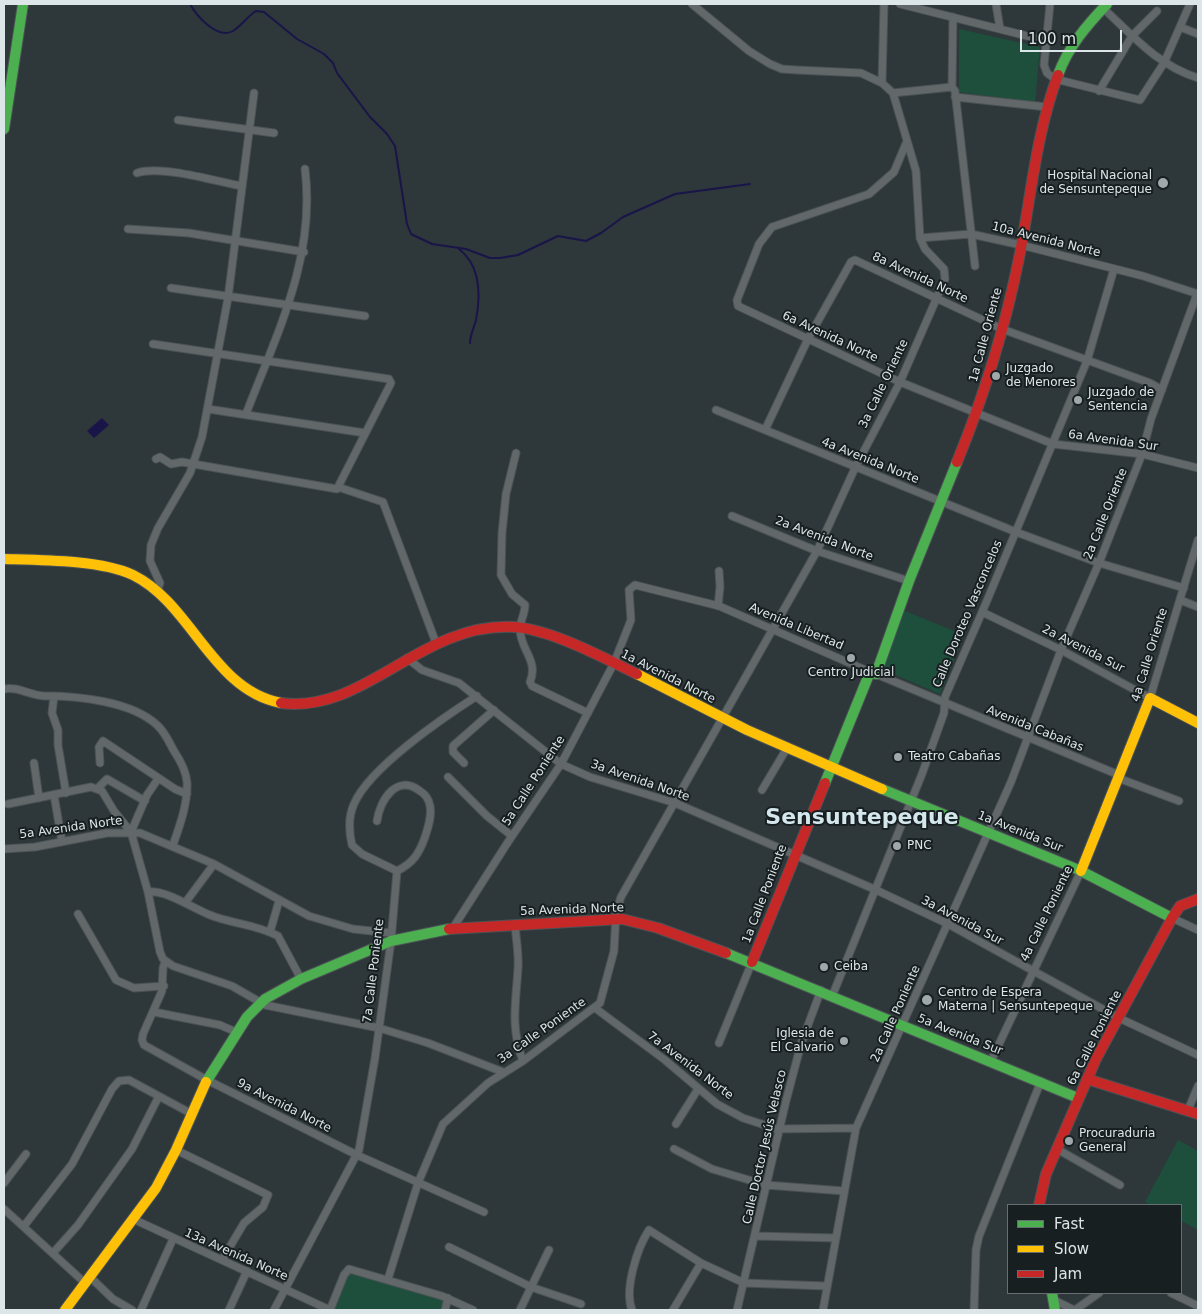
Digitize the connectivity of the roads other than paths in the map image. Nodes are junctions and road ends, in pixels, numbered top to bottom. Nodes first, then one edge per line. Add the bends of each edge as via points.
1 (23, 4) edge
2 (692, 4) edge
3 (884, 4) edge
4 (900, 4) edge
5 (996, 4) edge
6 (1050, 4) edge
7 (1190, 4) edge
8 (1105, 6) edge
9 (1157, 10) dead end
10 (953, 17) junction
11 (1180, 27) junction
12 (1000, 29) junction
13 (1198, 34) edge
14 (1132, 36) junction
15 (1047, 41) junction
16 (1164, 63) junction
17 (1055, 78) junction
18 (1198, 78) edge
19 (882, 83) junction
20 (952, 87) junction
21 (1098, 91) junction
22 (254, 93) dead end
23 (893, 93) junction
24 (955, 97) junction
25 (1047, 107) junction
26 (178, 120) dead end
27 (4, 129) edge
28 (248, 130) junction
29 (274, 133) dead end
30 (907, 141) junction
31 (304, 169) dead end
32 (137, 173) dead end
33 (241, 186) junction
34 (128, 229) dead end
35 (972, 234) junction
36 (920, 238) junction
37 (235, 242) junction
38 (1021, 245) junction
39 (304, 252) junction
40 (975, 266) dead end
41 (1114, 269) junction
42 (171, 288) dead end
43 (1198, 294) edge
44 (228, 298) junction
45 (938, 299) junction
46 (287, 306) junction
47 (365, 316) dead end
48 (1002, 329) junction
49 (808, 339) junction
50 (153, 344) dead end
51 (220, 352) junction
52 (267, 360) junction
53 (1087, 361) junction
54 (900, 382) junction
55 (1162, 390) junction
56 (208, 409) junction
57 (716, 410) dead end
58 (976, 411) junction
59 (246, 414) junction
60 (765, 430) junction
61 (365, 433) junction
62 (1053, 444) junction
63 (516, 453) dead end
64 (1142, 454) junction
65 (156, 459) dead end
66 (194, 464) junction
67 (855, 468) junction
68 (1198, 468) edge
69 (338, 486) junction
70 (942, 503) junction
71 (732, 516) dead end
72 (1016, 532) junction
73 (1198, 540) edge
74 (817, 551) junction
75 (4, 559) edge
76 (1099, 563) junction
77 (719, 571) dead end
78 (909, 581) junction
79 (635, 585) joint
80 (1184, 588) junction
81 (157, 591) junction
82 (1180, 600) junction
83 (718, 606) junction
84 (1198, 607) edge
85 (982, 612) junction
86 (520, 628) junction
87 (772, 631) junction
88 (436, 643) junction
89 (1061, 650) junction
90 (408, 658) junction
91 (614, 663) junction
92 (873, 673) junction
93 (4, 689) edge
94 (54, 696) junction
95 (477, 696) junction
96 (1150, 698) junction
97 (943, 703) junction
98 (494, 710) junction
99 (588, 713) junction
100 (723, 719) junction
101 (1198, 723) edge
102 (1029, 739) junction
103 (787, 748) junction
104 (34, 762) dead end
105 (100, 763) dead end
106 (464, 763) dead end
107 (562, 764) junction
108 (831, 767) junction
109 (1119, 776) junction
110 (448, 777) dead end
111 (158, 779) junction
112 (98, 788) junction
113 (762, 790) dead end
114 (66, 793) junction
115 (186, 794) junction
116 (54, 795) junction
117 (39, 798) junction
118 (912, 799) junction
119 (145, 801) junction
120 (1179, 801) dead end
121 (674, 803) junction
122 (8, 804) dead end
123 (378, 821) dead end
124 (131, 832) junction
125 (987, 833) junction
126 (512, 836) junction
127 (62, 842) junction
128 (173, 845) junction
129 (4, 849) edge
130 (794, 856) junction
131 (214, 864) junction
132 (397, 871) junction
133 (1082, 871) junction
134 (874, 889) junction
135 (148, 892) junction
136 (1198, 899) edge
137 (279, 901) junction
138 (185, 903) junction
139 (78, 914) dead end
140 (1172, 918) junction
141 (616, 920) junction
142 (515, 924) junction
143 (948, 924) junction
144 (453, 928) junction
145 (1198, 930) edge
146 (270, 932) junction
147 (391, 937) junction
148 (165, 962) junction
149 (752, 962) junction
150 (1033, 972) junction
151 (301, 979) junction
152 (164, 986) junction
153 (822, 990) junction
154 (833, 994) junction
155 (261, 1003) junction
156 (595, 1008) junction
157 (154, 1012) junction
158 (1119, 1018) junction
159 (904, 1025) junction
160 (378, 1028) junction
161 (236, 1032) junction
162 (719, 1042) dead end
163 (1198, 1055) edge
164 (522, 1061) junction
165 (991, 1061) junction
166 (503, 1072) junction
167 (1088, 1079) junction
168 (207, 1080) junction
169 (1042, 1081) junction
170 (1198, 1086) edge
171 (698, 1089) junction
172 (158, 1098) junction
173 (1078, 1098) junction
174 (1188, 1110) junction
175 (192, 1114) junction
176 (1198, 1114) edge
177 (676, 1124) dead end
178 (856, 1128) junction
179 (779, 1129) junction
180 (674, 1149) dead end
181 (1057, 1149) junction
182 (176, 1150) junction
183 (26, 1154) dead end
184 (357, 1155) junction
185 (4, 1183) edge
186 (418, 1183) junction
187 (766, 1185) junction
188 (1120, 1185) dead end
189 (844, 1191) junction
190 (1039, 1204) edge
191 (4, 1209) edge
192 (484, 1212) dead end
193 (133, 1219) junction
194 (24, 1226) junction
195 (755, 1236) junction
196 (836, 1238) junction
197 (172, 1239) junction
198 (449, 1247) dead end
199 (549, 1250) dead end
200 (53, 1253) junction
201 (222, 1260) junction
202 (701, 1263) junction
203 (247, 1271) junction
204 (388, 1279) junction
205 (88, 1280) junction
206 (744, 1283) junction
207 (826, 1286) junction
208 (531, 1287) junction
209 (284, 1289) junction
210 (1098, 1294) edge
211 (1173, 1294) edge
212 (448, 1298) junction
213 (1054, 1301) edge
214 (581, 1304) dead end
215 (1198, 1306) edge
216 (65, 1310) edge
217 (132, 1310) edge
218 (141, 1310) edge
219 (229, 1310) edge
220 (274, 1310) edge
221 (330, 1310) edge
222 (445, 1310) edge
223 (473, 1310) edge
224 (520, 1310) edge
225 (632, 1310) edge
226 (673, 1310) edge
227 (737, 1310) edge
228 (823, 1310) edge
229 (974, 1310) edge
230 (1074, 1310) edge

1 - 27 street
2 - 19 street via 770,64 790,70 861,73
3 - 19 street
4 - 10 street
5 - 12 street
6 - 15 street
7 - 11 street
8 - 14 street
8 - 17 street, 1a Calle Oriente via 1075,38
9 - 14 street
10 - 12 street
10 - 20 street
11 - 13 street
11 - 16 street
12 - 15 street
14 - 16 street
14 - 21 street
15 - 17 street via 1045,70
16 - 18 street
16 - 21 street via 1140,100
17 - 21 street
17 - 25 street, 1a Calle Oriente
19 - 23 street
20 - 23 street
20 - 24 street
22 - 28 street
23 - 30 street
24 - 25 street
24 - 35 street
25 - 38 street, 1a Calle Oriente
26 - 28 street
28 - 29 street
28 - 33 street
30 - 36 street via 917,177
30 - 49 street, 6a Avenida Norte via 894,172 869,194 782,223 768,231 758,244 736,300 738,306
31 - 39 street via 308,195
32 - 33 street via 183,174
33 - 37 street
34 - 37 street via 189,233
35 - 36 street, 10a Avenida Norte
35 - 38 street, 10a Avenida Norte
35 - 40 street
36 - 45 street, 3a Calle Oriente via 924,249 946,274
37 - 39 street
37 - 44 street
38 - 41 street, 10a Avenida Norte
38 - 48 street, 1a Calle Oriente
39 - 46 street
41 - 43 street, 10a Avenida Norte
41 - 53 street, Calle Doroteo Vasconcelos
42 - 44 street
43 - 55 street, 2a Calle Oriente
44 - 46 street
44 - 51 street
45 - 48 street, 8a Avenida Norte
45 - 49 street, 8a Avenida Norte via 855,260
45 - 54 street, 3a Calle Oriente
46 - 47 street
46 - 52 street
48 - 53 street, 8a Avenida Norte
48 - 58 street, 1a Calle Oriente via 992,369
49 - 54 street, 6a Avenida Norte
49 - 60 street
50 - 51 street
51 - 52 street
51 - 56 street
52 - 59 street
52 - 61 street via 389,379 391,382
53 - 55 street, 8a Avenida Norte
53 - 62 street, Calle Doroteo Vasconcelos
54 - 58 street, 6a Avenida Norte
54 - 67 street, 3a Calle Oriente
55 - 64 street, 2a Calle Oriente
56 - 59 street
56 - 66 street
57 - 60 street, 4a Avenida Norte
58 - 62 street, 6a Avenida Norte
58 - 70 street, 1a Calle Oriente
59 - 61 street
60 - 67 street, 4a Avenida Norte
61 - 69 street
62 - 64 street, 6a Avenida Sur
62 - 72 street, Calle Doroteo Vasconcelos
63 - 86 street via 504,514 501,575 512,594 525,605
64 - 68 street, 6a Avenida Sur
64 - 76 street, 2a Calle Oriente
65 - 66 street via 160,457 170,464
66 - 69 street via 337,489
66 - 81 street via 152,545 150,560 160,583
67 - 70 street, 4a Avenida Norte
67 - 74 street, 3a Calle Oriente
69 - 88 street via 383,502
70 - 72 street, 4a Avenida Norte
70 - 78 street, 1a Calle Oriente
71 - 74 street, 2a Avenida Norte
72 - 76 street, 4a Avenida Norte
72 - 85 street, Calle Doroteo Vasconcelos
73 - 80 street, 4a Calle Oriente
74 - 78 street, 2a Avenida Norte
74 - 87 street, 3a Calle Oriente
75 - 81 street, 1a Avenida Norte via 121,571 136,576
76 - 80 street, 4a Avenida Norte
76 - 89 street, 2a Calle Oriente
77 - 83 street
78 - 92 street, 1a Calle Oriente
79 - 83 street, Avenida Libertad
79 - 91 street, 5a Calle Poniente via 629,590 631,620
80 - 82 street, 4a Calle Oriente
81 - 90 street, 1a Avenida Norte via 180,612 236,679 257,694 276,702 308,706 332,701
82 - 84 street
82 - 96 street, 4a Calle Oriente
83 - 87 street, Avenida Libertad
85 - 89 street, 2a Avenida Sur
85 - 97 street, Calle Doroteo Vasconcelos
86 - 88 street, 1a Avenida Norte via 488,626
86 - 91 street, 1a Avenida Norte via 540,632
86 - 99 street via 522,642 533,667 532,686
87 - 92 street, Avenida Libertad
87 - 100 street, 3a Calle Poniente
88 - 90 street, 1a Avenida Norte
89 - 96 street, 2a Avenida Sur
89 - 102 street, 2a Calle Oriente
90 - 95 street via 422,670 459,683
91 - 99 street, 5a Calle Poniente
91 - 100 street, 1a Avenida Norte
92 - 97 street, Avenida Libertad
92 - 108 street, 1a Calle Poniente
93 - 94 street
94 - 114 street via 52,713 58,730
94 - 115 street via 74,696 122,707 151,720 181,762 186,776
95 - 98 street, 3a Avenida Norte
95 - 132 street via 441,719 404,750 360,793 353,805 350,821 352,845 362,854
96 - 101 street, 2a Avenida Sur
96 - 109 street, 4a Calle Oriente
97 - 102 street, Avenida Cabañas
97 - 118 street, Calle Doroteo Vasconcelos via 944,713
98 - 106 street via 453,746 453,752
98 - 107 street, 3a Avenida Norte
99 - 107 street, 5a Calle Poniente
100 - 103 street, 1a Avenida Norte
100 - 121 street, 3a Calle Poniente
102 - 109 street, Avenida Cabañas
102 - 125 street, 2a Calle Poniente
103 - 108 street, 1a Avenida Norte
103 - 113 street
104 - 117 street
105 - 111 street via 99,747 103,740
107 - 121 street, 3a Avenida Norte via 590,777
107 - 126 street, 5a Calle Poniente
108 - 118 street, 1a Avenida Norte
108 - 130 street, 1a Calle Poniente
109 - 120 street, Avenida Cabañas
109 - 133 street, 4a Calle Poniente
110 - 126 street
111 - 115 street
111 - 119 street
112 - 114 street
112 - 119 street via 107,779
112 - 124 street
114 - 116 street
115 - 128 street
116 - 117 street
116 - 127 street
117 - 122 street
118 - 125 street, 1a Avenida Sur
118 - 134 street, Calle Doroteo Vasconcelos
119 - 124 street
121 - 130 street, 3a Avenida Norte
121 - 141 street, 3a Calle Poniente via 621,897
123 - 132 street via 383,800 397,787 408,784 417,788 430,806 429,825 419,853
124 - 127 street, 5a Avenida Norte
124 - 128 street, 5a Avenida Norte
124 - 135 street
125 - 133 street, 1a Avenida Sur
125 - 143 street, 2a Calle Poniente
126 - 144 street, 5a Calle Poniente
127 - 129 street, 5a Avenida Norte
128 - 131 street, 5a Avenida Norte
130 - 134 street, 3a Avenida Norte
130 - 149 street, 1a Calle Poniente
131 - 137 street, 5a Avenida Norte
131 - 138 street
132 - 147 street, 7a Calle Poniente
133 - 140 street, 1a Avenida Sur
133 - 150 street, 4a Calle Poniente
134 - 143 street, 3a Avenida Sur
134 - 154 street, Calle Doroteo Vasconcelos
135 - 138 street via 158,892
135 - 148 street
136 - 140 street, 6a Calle Poniente via 1180,906
137 - 146 street
137 - 147 street, 5a Avenida Norte via 322,921
138 - 146 street via 214,917
139 - 152 street via 116,980 134,988
140 - 145 street, 1a Avenida Sur
140 - 158 street, 6a Calle Poniente
141 - 142 street, 5a Avenida Norte
141 - 149 street, 5a Avenida Norte via 658,928
141 - 156 street, 3a Calle Poniente via 610,971 603,996
142 - 144 street, 5a Avenida Norte
142 - 164 street via 518,966 513,1023
143 - 150 street, 3a Avenida Sur
143 - 159 street, 2a Calle Poniente
144 - 147 street, 5a Avenida Norte
146 - 151 street via 280,938
147 - 151 street
147 - 160 street, 7a Calle Poniente
148 - 152 street
148 - 155 street via 232,986
149 - 153 street, 5a Avenida Norte
149 - 162 street, 1a Calle Poniente
150 - 158 street, 3a Avenida Sur
150 - 165 street, 4a Calle Poniente
151 - 155 street
152 - 157 street
153 - 154 street, 5a Avenida Norte
153 - 179 street, Calle Doctor Jesús Velasco via 801,1044
154 - 159 street, 5a Avenida Sur
155 - 160 street
155 - 161 street
156 - 164 street, 3a Calle Poniente
156 - 171 street, 7a Avenida Norte
157 - 161 street
157 - 168 street, 9a Avenida Norte via 142,1043
158 - 163 street, 3a Avenida Sur
158 - 167 street, 6a Calle Poniente
159 - 165 street, 5a Avenida Sur
159 - 178 street, 2a Calle Poniente
160 - 166 street via 428,1042
160 - 184 street, 7a Calle Poniente
161 - 168 street
164 - 166 street, 3a Calle Poniente
165 - 169 street, 5a Avenida Sur
166 - 186 street, 3a Calle Poniente via 443,1124
167 - 173 street, 6a Calle Poniente
167 - 174 street
168 - 175 street
168 - 184 street, 9a Avenida Norte
169 - 173 street, 5a Avenida Sur
169 - 229 street via 980,1236 976,1250
170 - 174 street
171 - 177 street
171 - 179 street, 7a Avenida Norte via 743,1118
172 - 175 street
172 - 194 street via 129,1080 122,1079 117,1083 72,1164
172 - 200 street via 132,1150
173 - 181 street, 6a Calle Poniente
174 - 176 street
175 - 182 street
178 - 179 street, 7a Avenida Norte
178 - 189 street, 2a Calle Poniente
179 - 187 street, Calle Doctor Jesús Velasco
180 - 187 street via 712,1169
181 - 188 street
181 - 190 street, 6a Calle Poniente via 1042,1186
182 - 193 street via 156,1188
182 - 201 street via 268,1195 263,1207 244,1223
183 - 185 street
184 - 186 street, 9a Avenida Norte
184 - 209 street, 7a Calle Poniente
186 - 192 street, 9a Avenida Norte
186 - 204 street, 3a Calle Poniente
187 - 189 street
187 - 195 street, Calle Doctor Jesús Velasco
189 - 196 street, 2a Calle Poniente
191 - 194 street
193 - 197 street, 13a Avenida Norte
193 - 205 street
194 - 200 street
195 - 196 street
195 - 206 street, Calle Doctor Jesús Velasco
196 - 207 street, 2a Calle Poniente
197 - 201 street, 13a Avenida Norte
197 - 218 street
198 - 208 street
199 - 208 street
200 - 205 street
201 - 203 street, 13a Avenida Norte
202 - 206 street
202 - 225 street via 649,1230 642,1240 636,1261 629,1299
202 - 226 street
203 - 209 street, 13a Avenida Norte
203 - 219 street
204 - 212 street
204 - 221 street via 349,1269
205 - 216 street
205 - 217 street
206 - 207 street
206 - 227 street, Calle Doctor Jesús Velasco
207 - 228 street, 2a Calle Poniente
208 - 214 street
208 - 224 street
209 - 220 street, 7a Calle Poniente
209 - 221 street, 13a Avenida Norte
210 - 230 street
211 - 215 street
212 - 222 street
212 - 223 street
213 - 230 street

